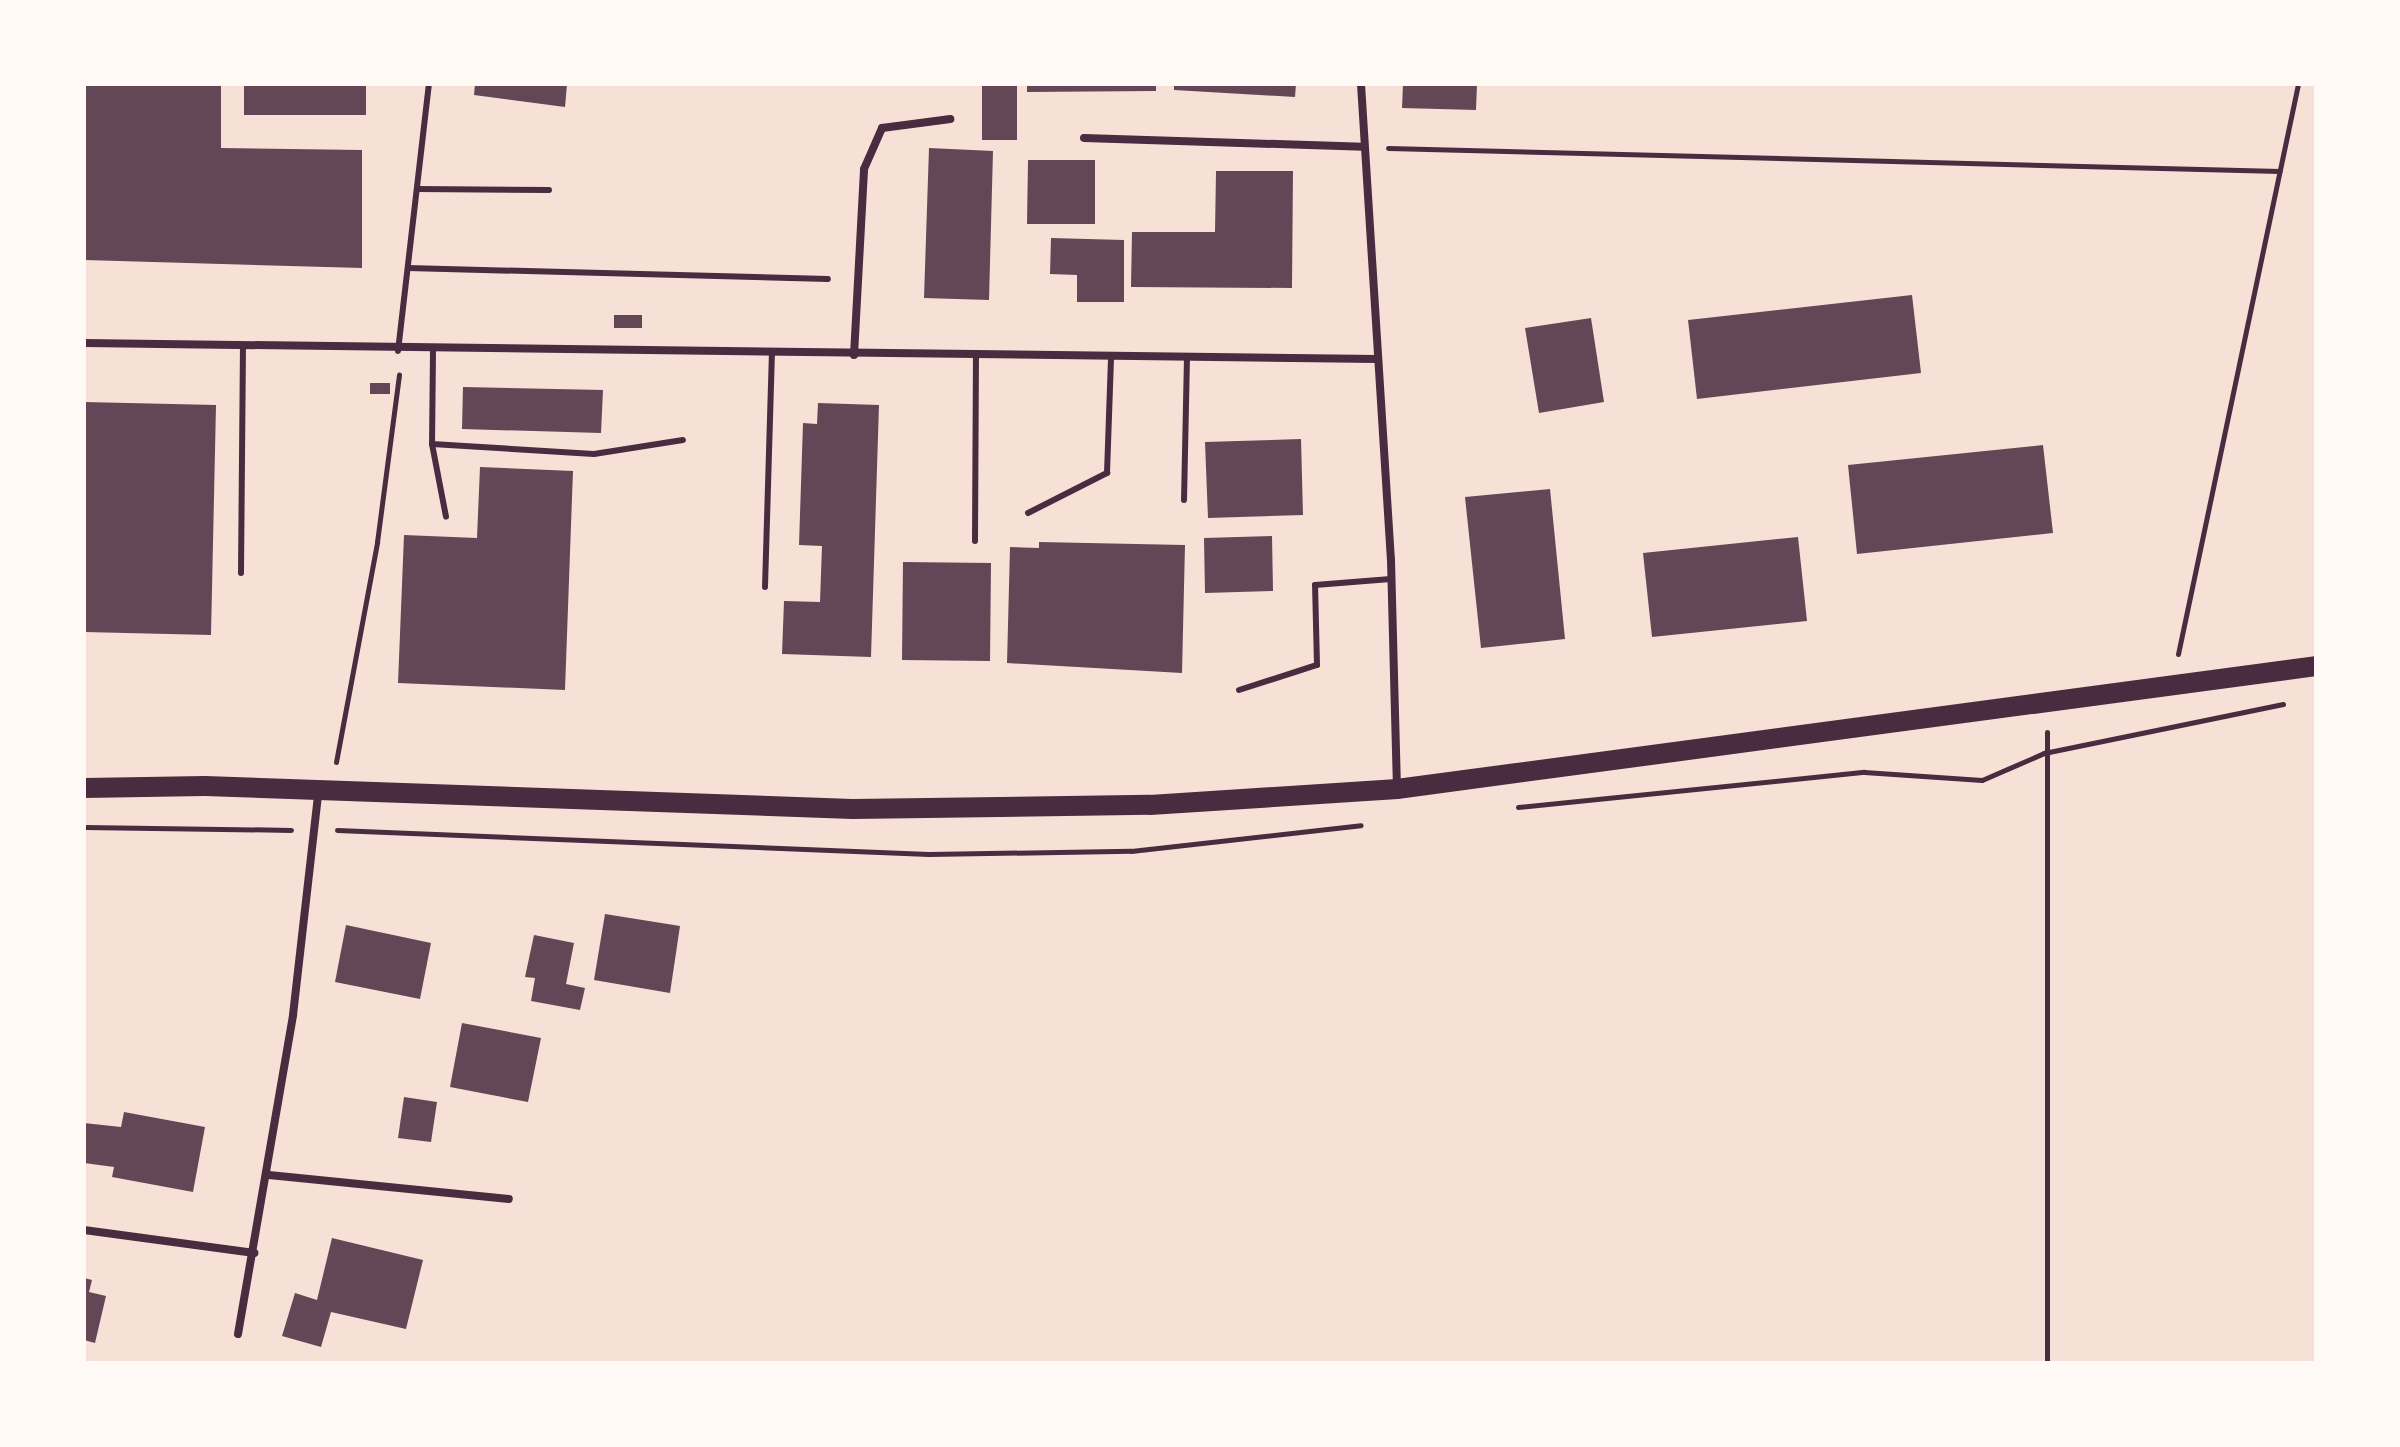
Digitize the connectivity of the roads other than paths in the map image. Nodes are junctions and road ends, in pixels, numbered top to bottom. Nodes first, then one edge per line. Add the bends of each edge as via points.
1 (429, 84) edge
2 (1361, 84) edge
3 (950, 119) dead end
4 (1084, 138) dead end
5 (1363, 147) junction
6 (417, 189) junction
7 (549, 190) dead end
8 (408, 268) junction
9 (828, 279) dead end
10 (84, 343) edge
11 (243, 345) junction
12 (398, 351) junction
13 (433, 351) junction
14 (772, 354) junction
15 (854, 355) junction
16 (976, 356) junction
17 (1111, 358) junction
18 (1187, 359) junction
19 (1377, 359) junction
20 (683, 440) dead end
21 (432, 444) junction
22 (1184, 500) dead end
23 (1028, 513) dead end
24 (446, 517) dead end
25 (975, 541) dead end
26 (241, 573) dead end
27 (1391, 579) junction
28 (765, 587) dead end
29 (2316, 666) edge
30 (1239, 690) dead end
31 (84, 788) edge
32 (1397, 789) junction
33 (325, 795) junction
34 (269, 1175) junction
35 (509, 1199) dead end
36 (84, 1230) edge
37 (254, 1253) junction
38 (238, 1334) dead end

1 - 6 lane
2 - 5 street
3 - 15 street via 882,128 864,169
4 - 5 street
5 - 19 street
6 - 7 lane
6 - 8 lane
8 - 9 lane
8 - 12 lane
10 - 11 street
11 - 12 street
11 - 26 lane
12 - 13 street
13 - 14 street
13 - 21 lane
14 - 15 street
14 - 28 lane
15 - 16 street
16 - 17 street
16 - 25 lane
17 - 18 street
17 - 23 lane via 1107,473
18 - 19 street
18 - 22 lane
19 - 27 street
20 - 21 lane via 594,454
21 - 24 lane
27 - 30 lane via 1315,585 1317,665
27 - 32 street
29 - 32 main road
31 - 33 main road via 205,786
32 - 33 main road via 952,809
33 - 34 street
34 - 35 street
34 - 37 street
36 - 37 street
37 - 38 street

